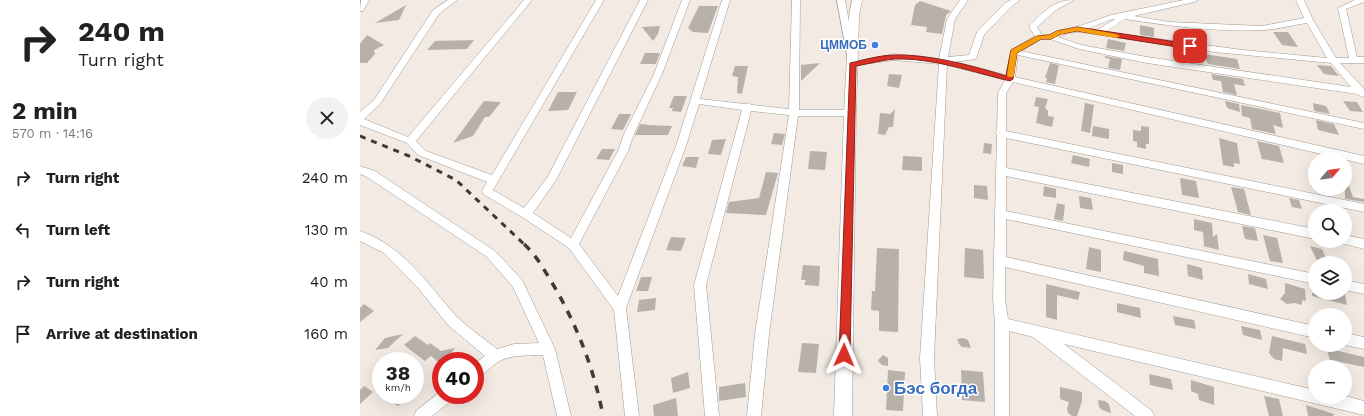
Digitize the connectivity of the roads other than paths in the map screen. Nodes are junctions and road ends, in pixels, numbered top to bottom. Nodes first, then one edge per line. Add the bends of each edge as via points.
1 (366, 0) edge
2 (453, 0) edge
3 (528, 0) edge
4 (600, 0) edge
5 (644, 0) edge
6 (686, 0) edge
7 (726, 0) edge
8 (796, 0) edge
9 (841, 0) edge
10 (857, 0) edge
11 (964, 0) edge
12 (1016, 0) edge
13 (1070, 0) edge
14 (1194, 0) edge
15 (1300, 0) edge
16 (1362, 0) edge
17 (360, 9) edge
18 (1122, 16) junction
19 (1309, 20) junction
20 (1080, 29) junction
21 (1098, 33) junction
22 (1045, 37) junction
23 (1014, 52) junction
24 (1353, 59) junction
25 (1364, 60) edge
26 (1333, 61) junction
27 (942, 62) junction
28 (852, 64) junction
29 (1010, 79) junction
30 (1363, 94) edge
31 (696, 101) junction
32 (748, 106) junction
33 (794, 113) junction
34 (850, 113) junction
35 (360, 117) edge
36 (360, 121) edge
37 (1364, 126) edge
38 (1000, 133) junction
39 (410, 141) junction
40 (1364, 160) edge
41 (360, 170) edge
42 (1001, 171) junction
43 (494, 180) junction
44 (1364, 208) edge
45 (526, 214) junction
46 (1000, 214) junction
47 (1308, 233) edge
48 (360, 236) edge
49 (1352, 241) edge
50 (1364, 244) edge
51 (573, 245) junction
52 (1000, 261) junction
53 (1308, 278) edge
54 (1352, 286) edge
55 (1364, 289) edge
56 (620, 308) junction
57 (1002, 323) junction
58 (1308, 330) edge
59 (1036, 332) junction
60 (1352, 340) edge
61 (1364, 343) edge
62 (548, 349) junction
63 (495, 356) junction
64 (484, 365) edge
65 (1308, 395) edge
66 (436, 404) edge
67 (1347, 404) edge
68 (1364, 408) edge
69 (421, 416) edge
70 (564, 416) edge
71 (632, 416) edge
72 (712, 416) edge
73 (754, 416) edge
74 (843, 416) edge
75 (930, 416) edge
76 (1002, 416) edge
77 (1147, 416) edge

1 - 17 street
2 - 35 street via 436,12 377,102
3 - 39 street
4 - 43 street
5 - 45 street via 551,180
6 - 51 street via 658,74 623,151
7 - 31 street
8 - 33 street
9 - 28 street
10 - 28 street
11 - 27 street via 951,19
12 - 27 street via 980,34 973,58
13 - 22 street via 1053,8 1033,27
14 - 18 street
15 - 19 street
16 - 24 street via 1342,8
18 - 19 street via 1169,24 1211,27 1262,28
18 - 20 street via 1107,18
18 - 21 street
19 - 26 street
20 - 21 street
20 - 22 street
21 - 26 street via 1221,51
22 - 23 street
22 - 30 street via 1139,59
23 - 29 street
23 - 37 street
24 - 25 street
24 - 26 street
26 - 30 street
27 - 28 street via 894,57
27 - 29 street
27 - 75 street via 927,358
28 - 34 street
29 - 38 street via 1002,93
29 - 40 street
31 - 32 street
31 - 56 street
32 - 33 street
32 - 72 street via 700,286
33 - 34 street
33 - 73 street via 762,334
34 - 74 street
36 - 39 street
38 - 42 street
38 - 44 street
39 - 43 street via 422,153
41 - 62 street via 371,174 491,254 518,284
42 - 46 street
42 - 47 street
43 - 45 street via 487,191
45 - 51 street
46 - 52 street
46 - 53 street
48 - 63 street via 388,250 423,285 453,321
49 - 50 street
51 - 56 street
52 - 57 street via 999,299
52 - 58 street
54 - 55 street
56 - 71 street
57 - 59 street
57 - 76 street
59 - 65 street
59 - 77 street
60 - 61 street
62 - 63 street via 514,350
62 - 70 street
63 - 64 street
66 - 69 street
67 - 68 street

